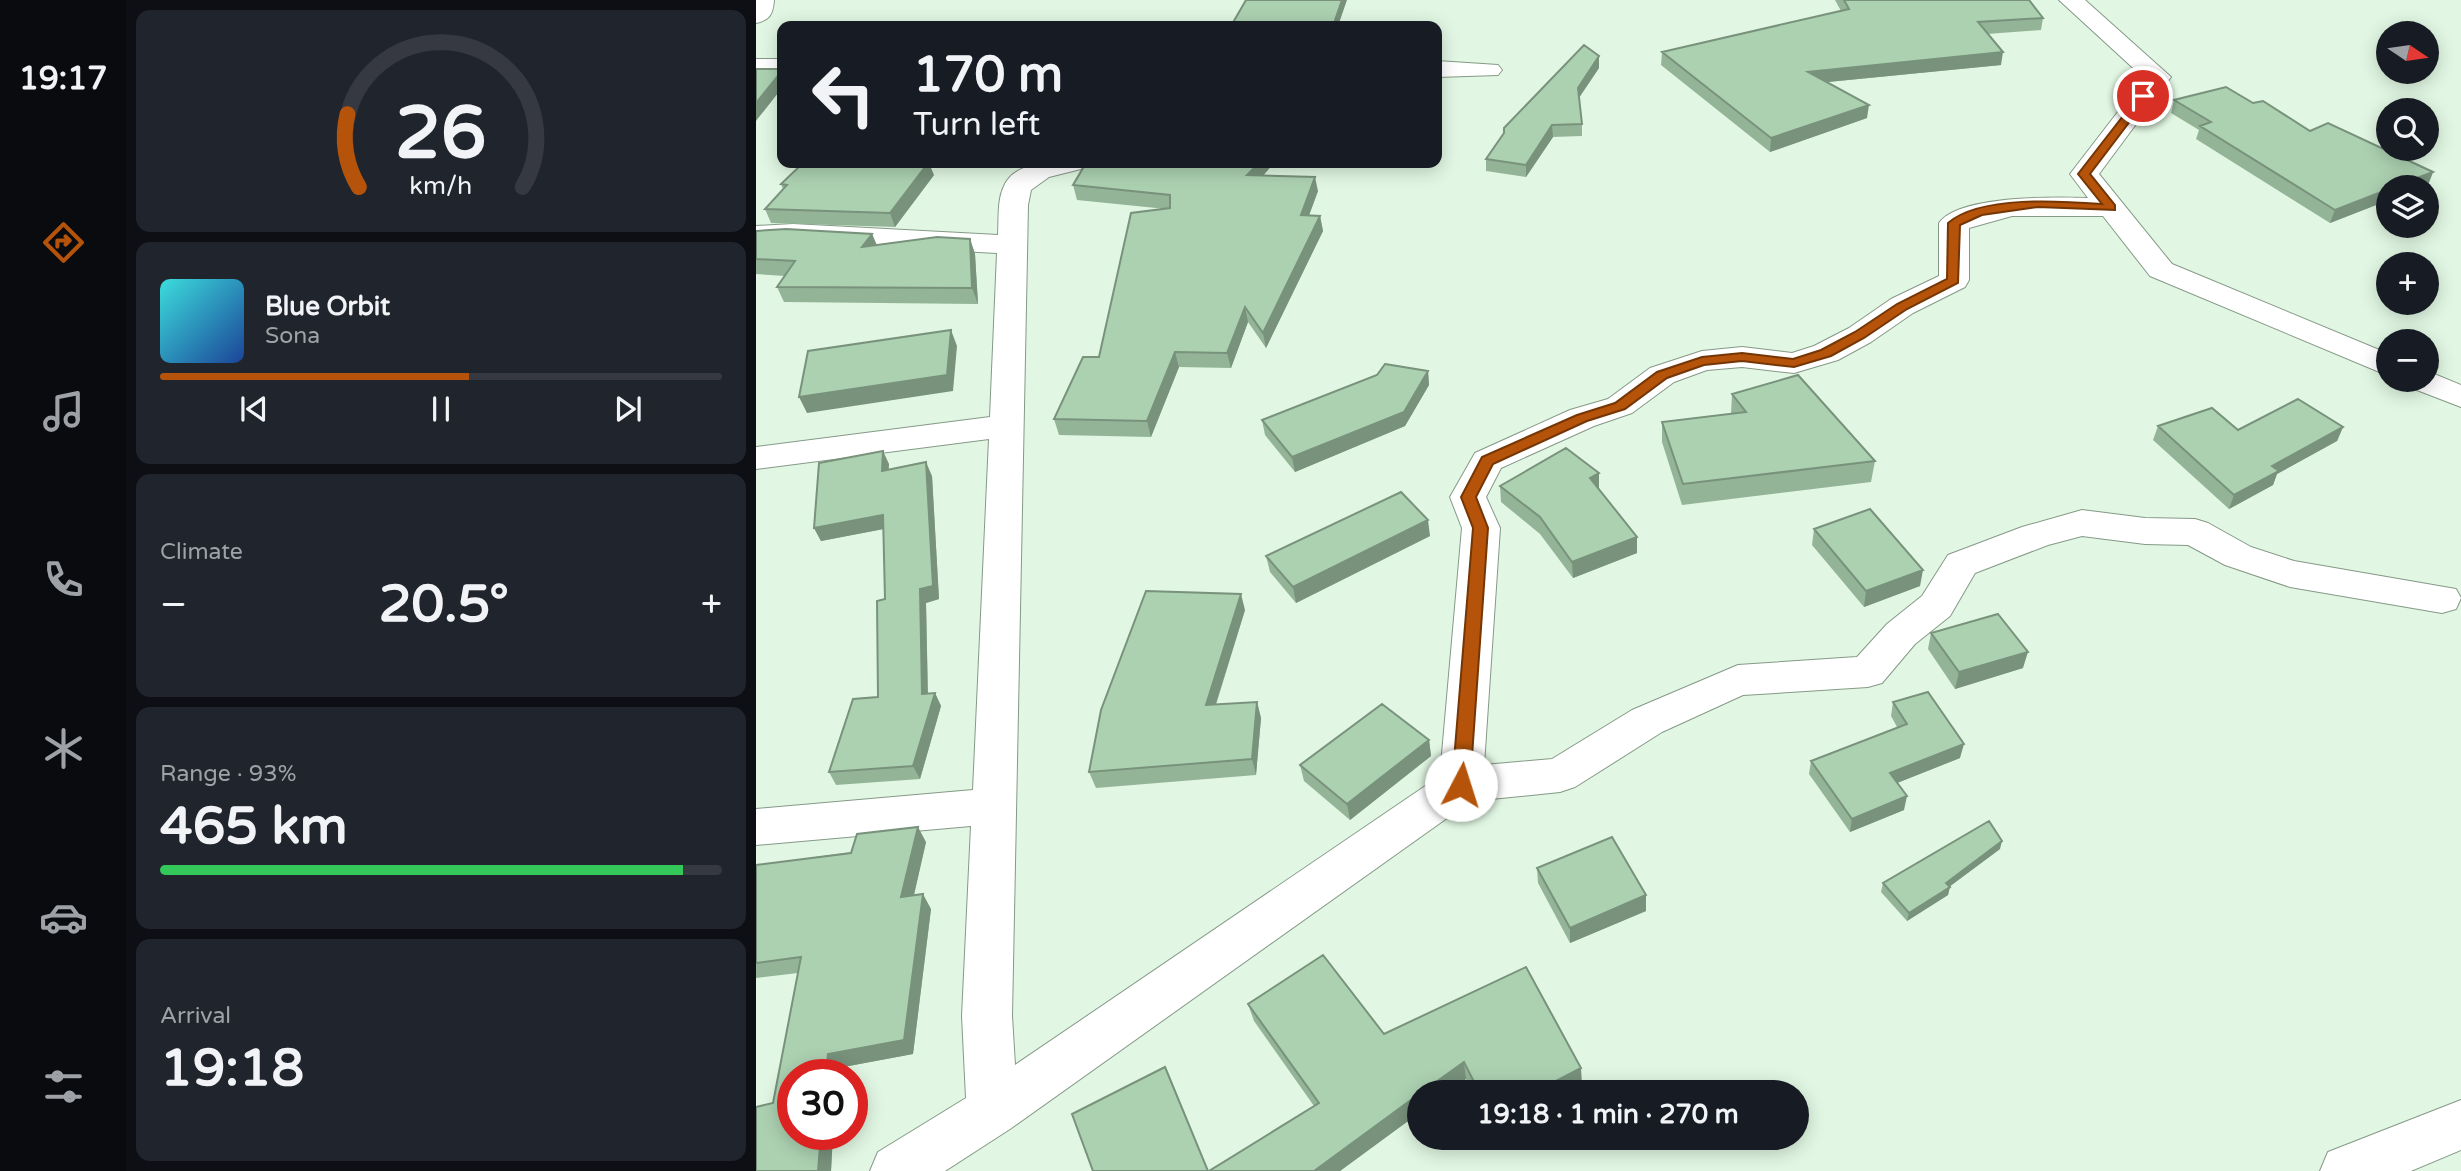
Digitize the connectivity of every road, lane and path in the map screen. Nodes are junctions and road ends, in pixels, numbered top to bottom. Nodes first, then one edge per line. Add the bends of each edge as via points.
1 (762, 0) edge
2 (2071, 0) edge
3 (756, 16) edge
4 (777, 66) edge
5 (756, 67) edge
6 (1442, 69) edge
7 (1489, 70) dead end
8 (1053, 168) edge
9 (2111, 208) junction
10 (756, 235) edge
11 (1013, 245) junction
12 (2376, 361) edge
13 (2439, 388) edge
14 (2461, 397) edge
15 (1007, 426) junction
16 (756, 458) edge
17 (2442, 600) dead end
18 (1461, 785) junction
19 (994, 806) junction
20 (756, 827) edge
21 (992, 1111) junction
22 (2461, 1125) edge
23 (897, 1171) edge
24 (2347, 1171) edge

1 - 3 street
2 - 9 street via 2158,77 2084,174
4 - 5 street
6 - 7 street
8 - 11 street via 1018,186
9 - 12 street via 2161,270
9 - 18 street via 2038,204 1979,212 1954,223 1954,280 1826,353 1794,363 1742,357 1702,361 1662,375 1620,406 1487,461 1468,497 1480,528
10 - 11 street
11 - 15 street
13 - 14 street
15 - 16 street
15 - 19 street
17 - 18 street via 2290,574 2238,556 2195,532 2082,523 1961,564 1936,606 1901,634 1868,671 1738,680 1647,721 1560,775
18 - 21 street
19 - 20 street
19 - 21 street via 987,1016
21 - 23 street
22 - 24 street

